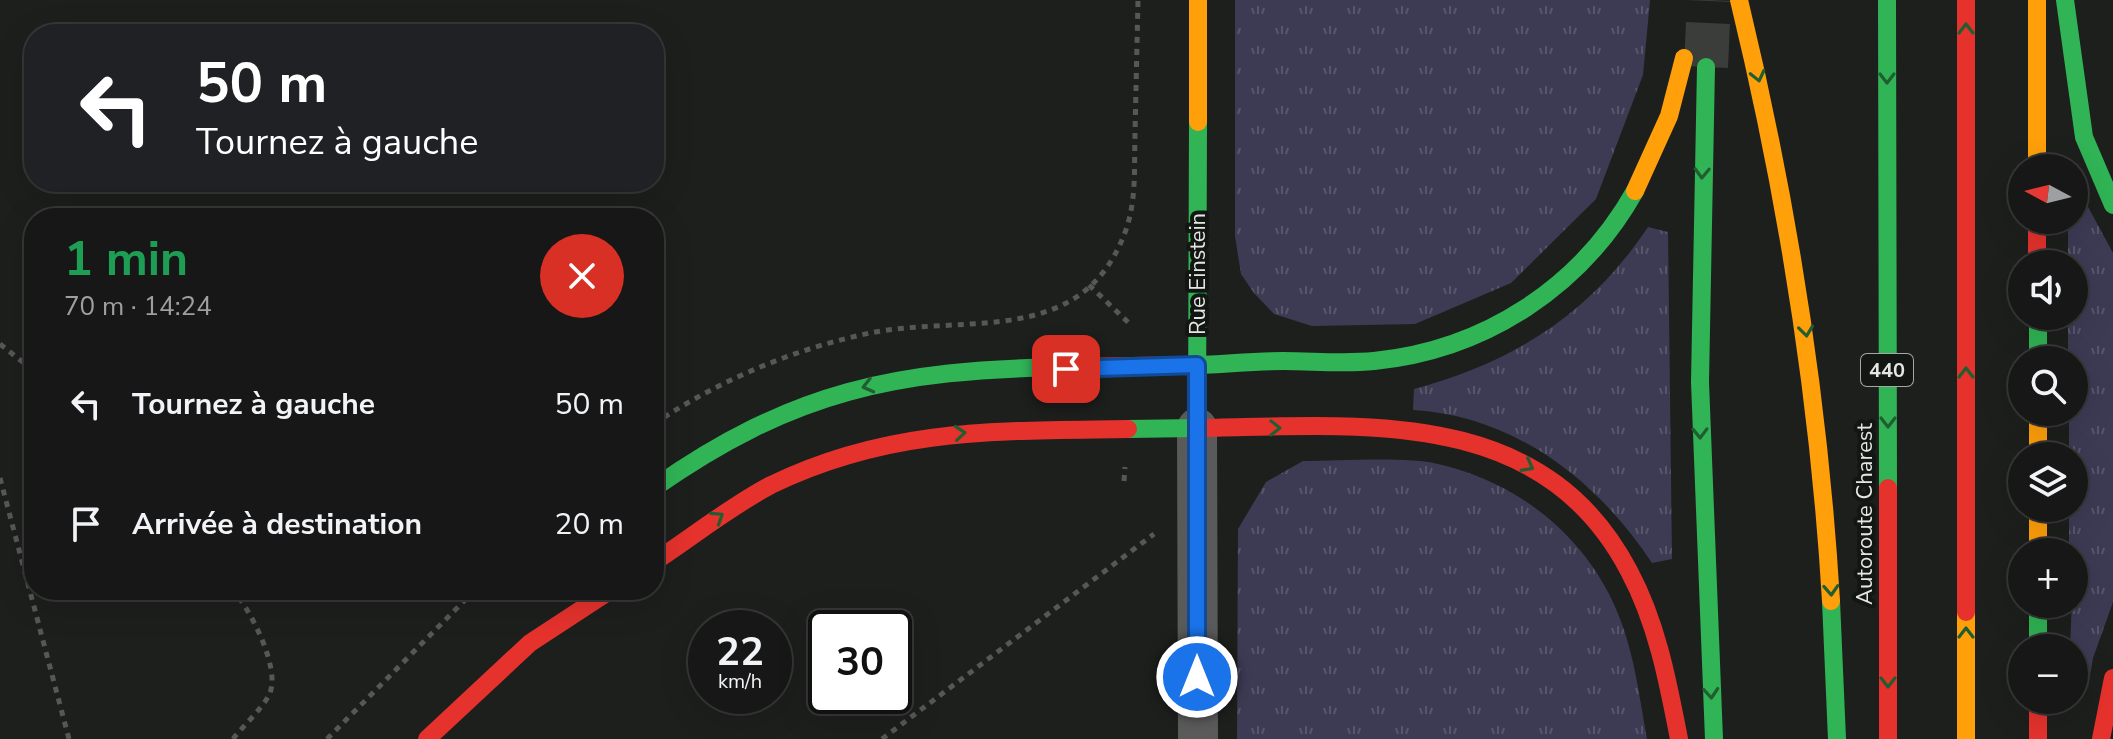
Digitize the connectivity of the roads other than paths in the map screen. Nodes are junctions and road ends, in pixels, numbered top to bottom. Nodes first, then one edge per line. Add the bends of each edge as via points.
1 (1198, 0) edge
2 (1739, 0) edge
3 (1887, 0) edge
4 (1966, 0) edge
5 (2037, 0) edge
6 (2065, 0) edge
7 (1684, 58) tunnel mouth
8 (1706, 67) tunnel mouth
9 (2037, 154) edge
10 (2113, 205) edge
11 (1197, 365) junction
12 (1197, 428) junction
13 (664, 481) edge
14 (664, 555) edge
15 (596, 600) edge
16 (561, 601) dead end
17 (530, 643) junction
18 (2113, 678) edge
19 (2038, 714) edge
20 (427, 739) edge
21 (1198, 739) edge
22 (1679, 739) edge
23 (1714, 739) edge
24 (1837, 739) edge
25 (1888, 739) edge
26 (1966, 739) edge
27 (2038, 739) edge
28 (2101, 739) edge

1 - 11 main road, Rue Einstein
2 -> 24 main road via 1802,298 1828,540
3 -> 25 main road, Autoroute Charest / 440
26 -> 4 main road
5 - 9 main road
6 - 10 main road via 2084,137
7 - 11 main road via 1664,137 1627,213 1602,246 1533,303 1454,343 1383,360
8 -> 23 main road via 1700,382
11 - 12 main road, Rue Einstein
11 -> 13 main road via 952,373 871,384 754,427
14 -> 12 main road via 770,486 890,442 977,431
12 - 21 street, Rue Einstein
12 -> 22 main road via 1425,432 1479,443 1558,483 1599,522 1635,576 1659,644
15 - 17 main road
16 - 17 main road
17 - 20 main road
18 - 28 main road
19 - 27 main road

